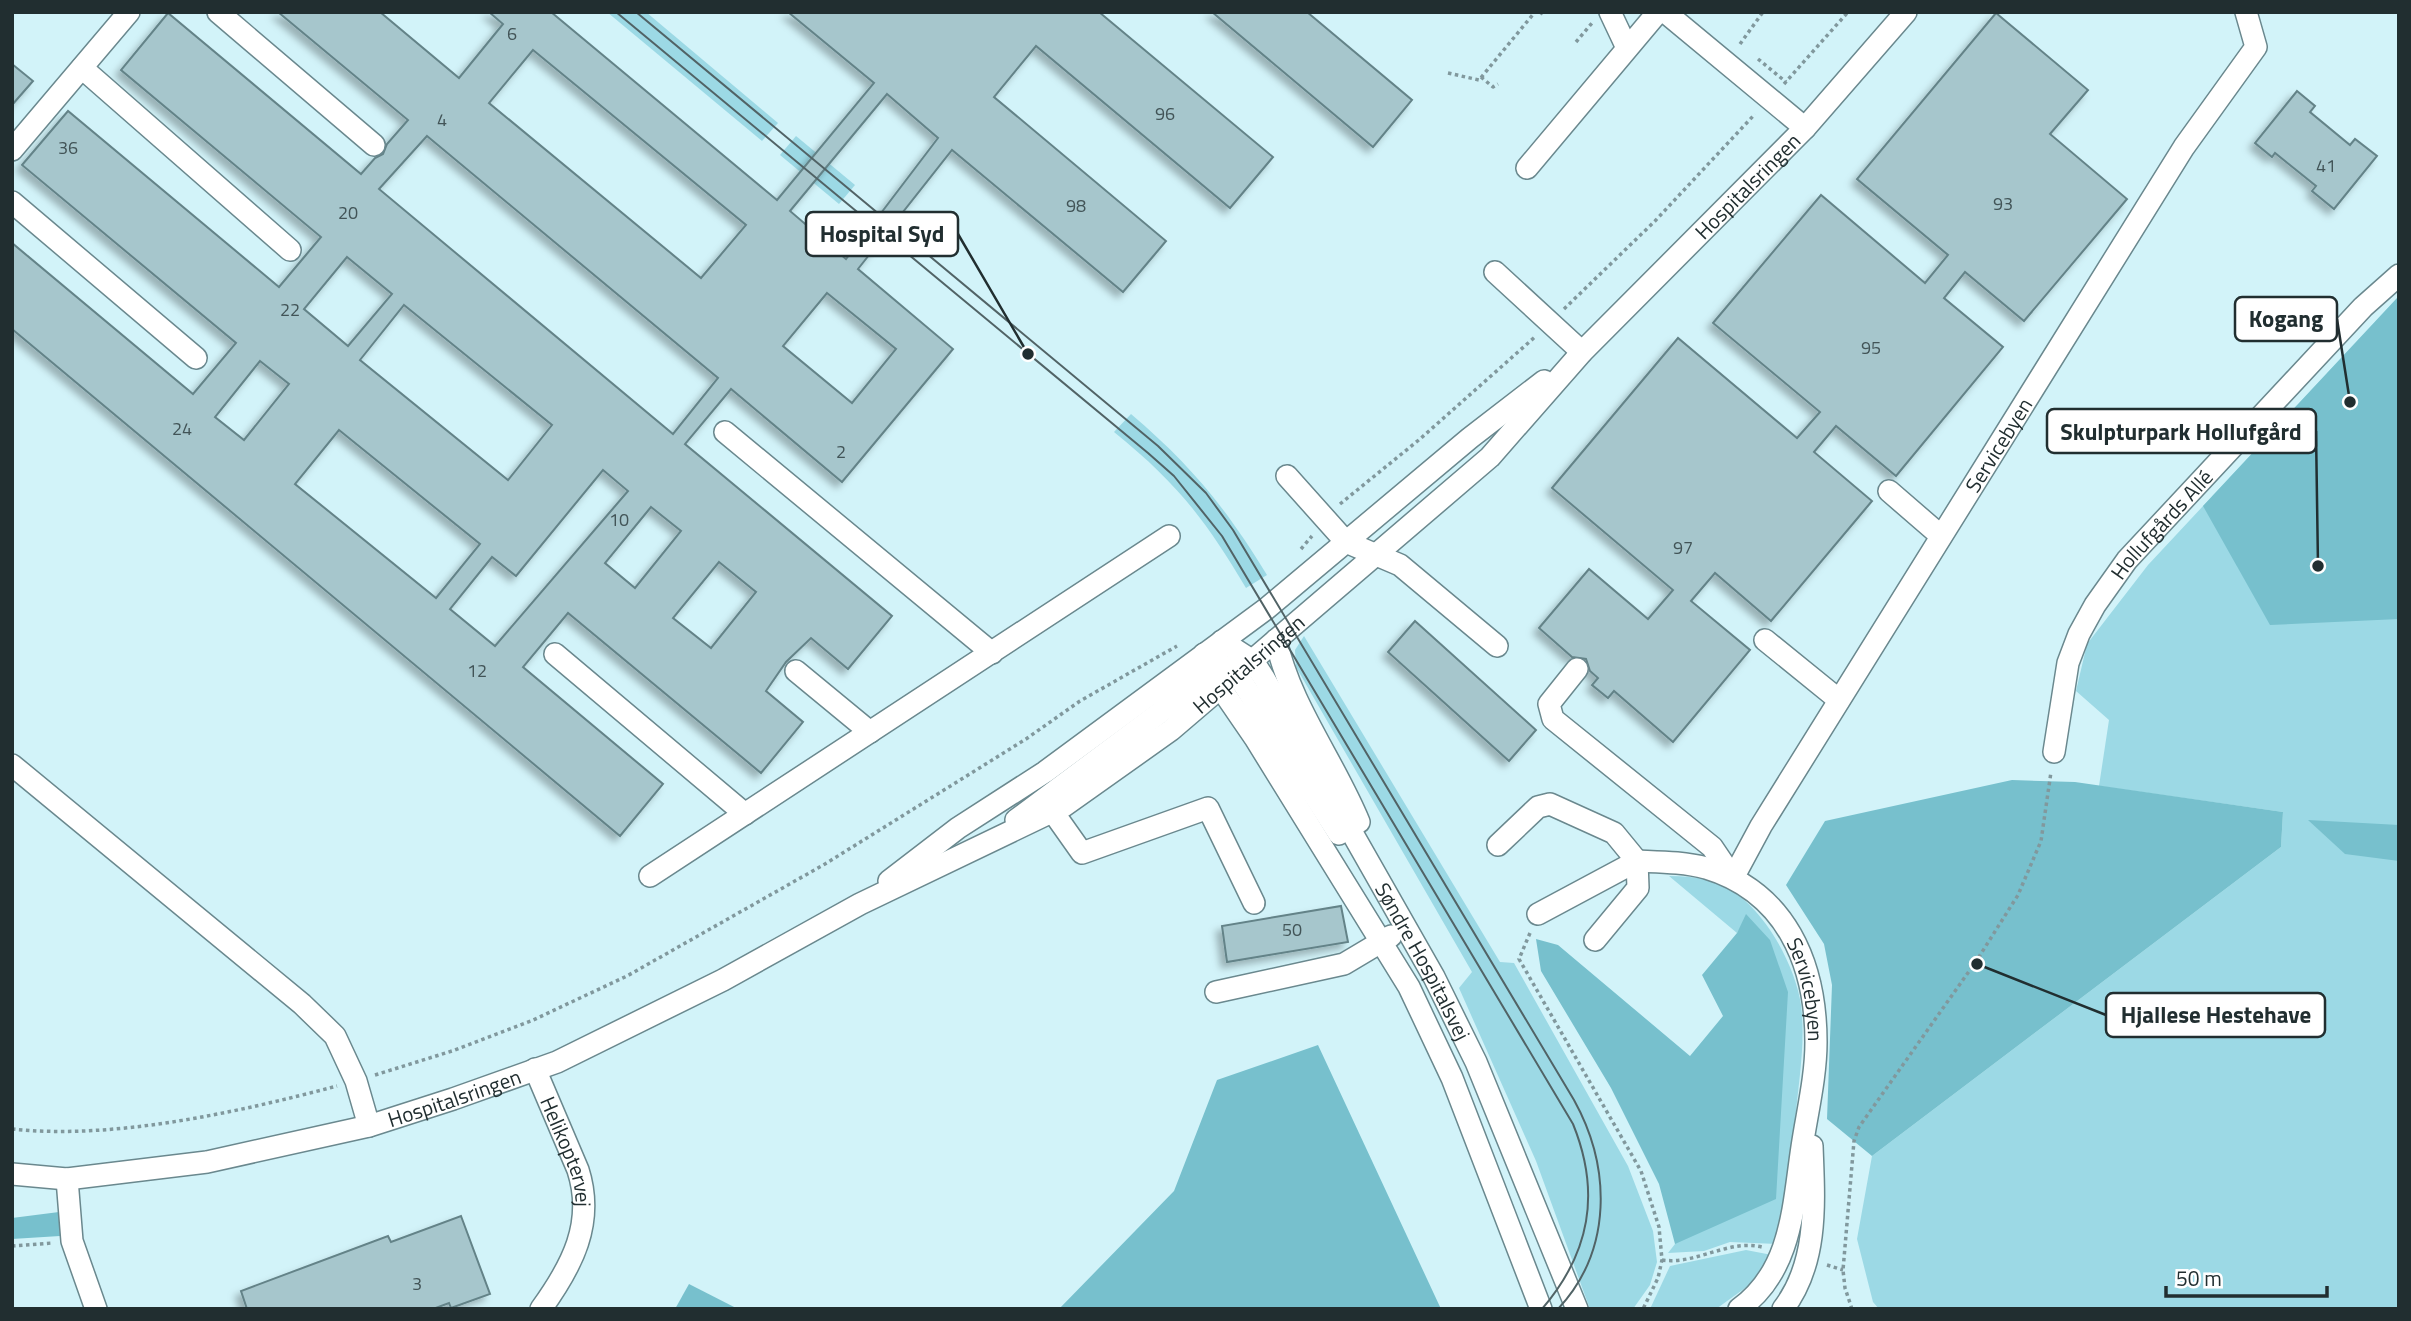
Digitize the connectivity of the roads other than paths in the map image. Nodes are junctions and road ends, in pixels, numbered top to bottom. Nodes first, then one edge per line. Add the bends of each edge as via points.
1 (129, 12) edge
2 (218, 12) edge
3 (1658, 12) edge
4 (1665, 12) edge
5 (1906, 12) edge
6 (2246, 12) edge
7 (1603, 15) edge
8 (1627, 48) junction
9 (82, 68) junction
10 (1805, 128) junction
11 (374, 145) dead end
12 (12, 150) edge
13 (1527, 168) dead end
14 (12, 202) edge
15 (290, 250) dead end
16 (1495, 272) dead end
17 (2399, 275) edge
18 (1582, 352) junction
19 (196, 358) dead end
20 (725, 432) dead end
21 (1287, 477) dead end
22 (1889, 491) dead end
23 (1169, 536) dead end
24 (1941, 536) junction
25 (1362, 548) junction
26 (1276, 640) junction
27 (1765, 640) dead end
28 (1497, 646) dead end
29 (992, 653) junction
30 (555, 654) dead end
31 (1226, 663) junction
32 (1577, 669) dead end
33 (796, 671) dead end
34 (1839, 700) junction
35 (870, 732) junction
36 (2054, 752) road end
37 (12, 765) edge
38 (1053, 812) junction
39 (745, 814) junction
40 (1498, 845) dead end
41 (971, 853) junction
42 (1637, 861) junction
43 (650, 876) dead end
44 (1732, 877) junction
45 (1254, 902) dead end
46 (860, 904) junction
47 (1538, 914) road end
48 (1403, 925) junction
49 (1595, 940) dead end
50 (1381, 942) junction
51 (1216, 992) dead end
52 (535, 1069) junction
53 (1811, 1087) junction
54 (369, 1126) junction
55 (12, 1174) edge
56 (67, 1179) junction
57 (1762, 1302) edge
58 (1793, 1306) edge
59 (96, 1309) edge
60 (541, 1309) edge
61 (1541, 1309) edge
62 (1577, 1309) edge
63 (1739, 1309) edge

1 - 9 street
2 - 11 street
3 - 8 street
4 - 10 street
5 - 10 street, Hospitalsringen
6 - 24 street, Servicebyen via 2256,47 2184,147
7 - 8 street
8 - 13 street
9 - 12 street
9 - 15 street
10 - 18 street, Hospitalsringen
14 - 19 street
16 - 18 street
17 - 36 street, Hollufgårds Allé via 2363,307 2127,561 2095,605 2068,663
18 - 25 street, Hospitalsringen via 1442,462
18 - 25 street, Hospitalsringen via 1490,457
20 - 29 street
21 - 25 street via 1325,521
22 - 24 street
23 - 29 street
24 - 34 street, Servicebyen
25 - 26 street, Hospitalsringen
25 - 28 street via 1400,565
25 - 31 street
26 - 31 street, Hospitalsringen
26 - 48 street via 1281,662 1346,790
27 - 34 street
29 - 35 street
30 - 39 street
31 - 38 street, Hospitalsringen via 1171,730
31 - 41 street
31 - 46 street, Hospitalsringen via 958,828
31 - 48 street, Søndre Hospitalsvej
31 - 50 street, Søndre Hospitalsvej via 1255,738
32 - 44 street via 1549,704 1553,719 1712,847
33 - 35 street
34 - 44 street, Servicebyen
35 - 39 street
37 - 54 street via 335,1036 356,1081
38 - 41 street, Hospitalsringen
38 - 45 street via 1082,853 1208,808
39 - 43 street
40 - 42 street via 1538,807 1550,804 1614,833
41 - 46 street, Hospitalsringen
42 - 44 street, Servicebyen via 1703,867
42 - 47 street
42 - 49 street via 1638,888
44 - 53 street, Servicebyen via 1763,897 1792,934 1810,981 1816,1042
46 - 52 street, Hospitalsringen via 715,984
48 - 50 street
48 - 62 street, Søndre Hospitalsvej via 1476,1062
50 - 51 street via 1344,964
50 - 61 street, Søndre Hospitalsvej via 1409,988 1452,1078
52 - 54 street, Hospitalsringen
52 - 60 street, Helikoptervej via 584,1187 585,1212 579,1244
53 - 57 street, Servicebyen via 1784,1253
53 - 58 street, Servicebyen via 1814,1209 1807,1260
54 - 56 street, Hospitalsringen via 208,1162
55 - 56 street, Hospitalsringen
56 - 59 street via 72,1241
57 - 58 street
57 - 63 street

